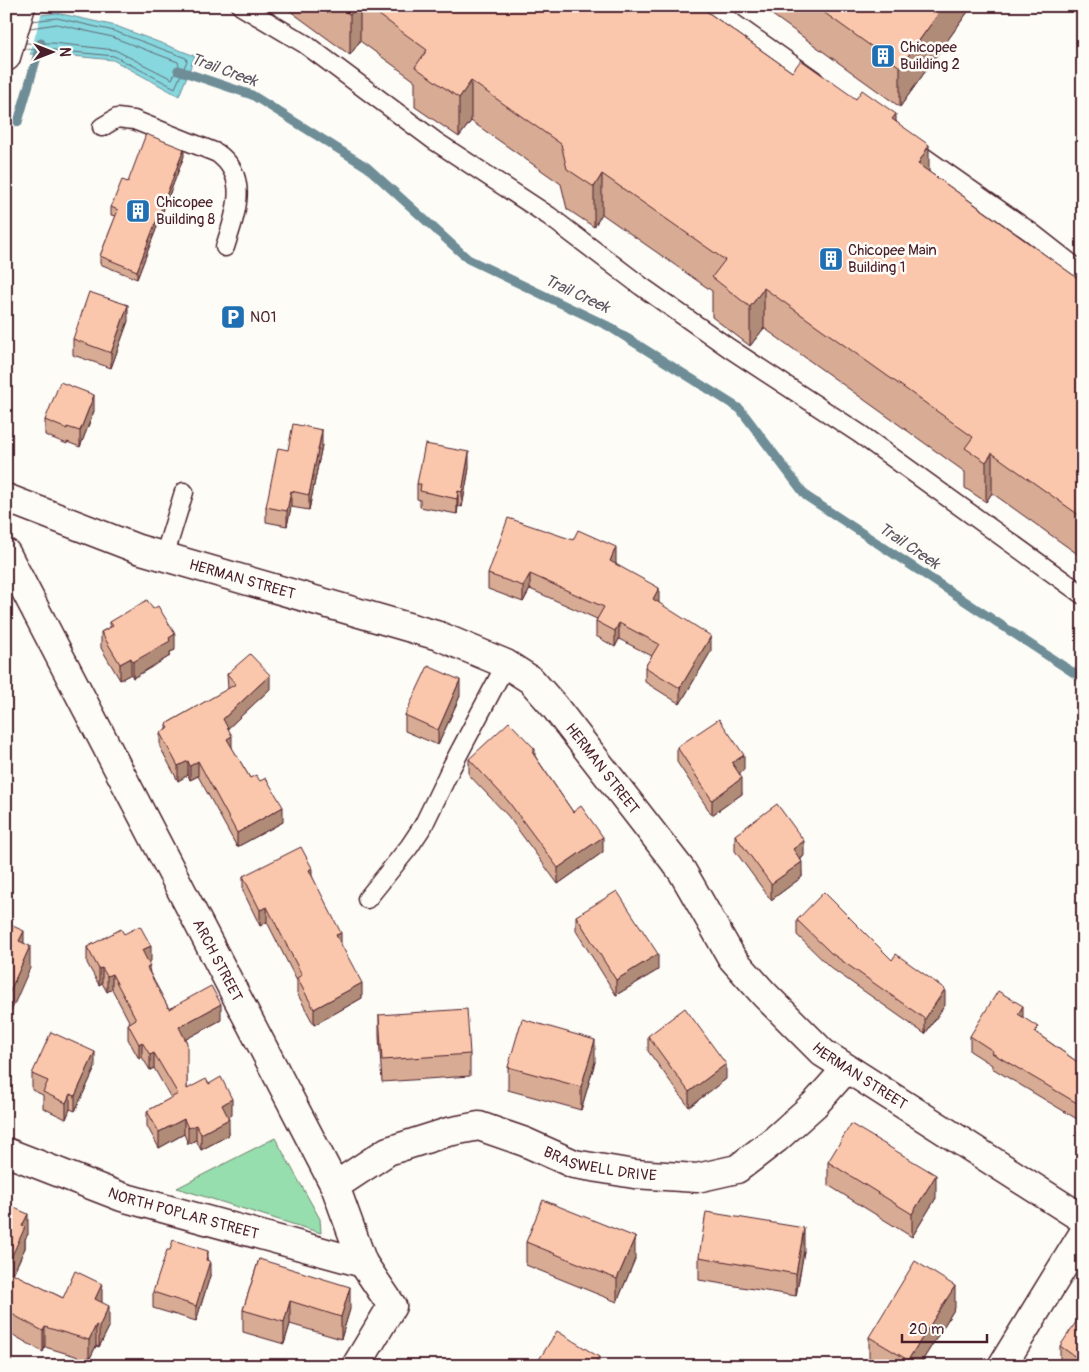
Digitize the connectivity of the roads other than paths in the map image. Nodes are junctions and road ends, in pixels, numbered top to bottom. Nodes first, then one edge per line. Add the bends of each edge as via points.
1 (21, 6) edge
2 (241, 6) edge
3 (709, 6) edge
4 (6, 57) edge
5 (830, 91) edge
6 (102, 127) dead end
7 (895, 137) edge
8 (225, 247) dead end
9 (1083, 273) edge
10 (184, 492) dead end
11 (6, 498) edge
12 (6, 553) edge
13 (164, 557) junction
14 (1083, 595) edge
15 (506, 664) junction
16 (367, 899) dead end
17 (846, 1069) junction
18 (6, 1152) edge
19 (335, 1186) junction
20 (1083, 1219) edge
21 (1083, 1234) edge
22 (363, 1263) junction
23 (356, 1366) edge
24 (1002, 1366) edge

1 - 4 street
2 - 14 lane via 304,44 435,141 549,216 641,286 860,434
3 - 5 lane
6 - 8 lane via 117,118 134,120 225,159 233,171 238,190 235,216
7 - 9 lane via 1032,233
10 - 13 lane
11 - 13 street, HERMAN STREET
12 - 19 street, ARCH STREET
13 - 15 street, HERMAN STREET via 439,636
15 - 16 lane via 423,826
15 - 17 street, HERMAN STREET via 530,680 554,706 682,871 732,958 823,1053
17 - 19 street, BRASWELL DRIVE via 815,1104 737,1169 697,1178 634,1174 574,1164 479,1126 388,1151
17 - 20 street, HERMAN STREET
18 - 22 street, NORTH POPLAR STREET via 122,1197
19 - 22 street, ARCH STREET
21 - 24 street
22 - 23 street, ARCH STREET via 392,1306

